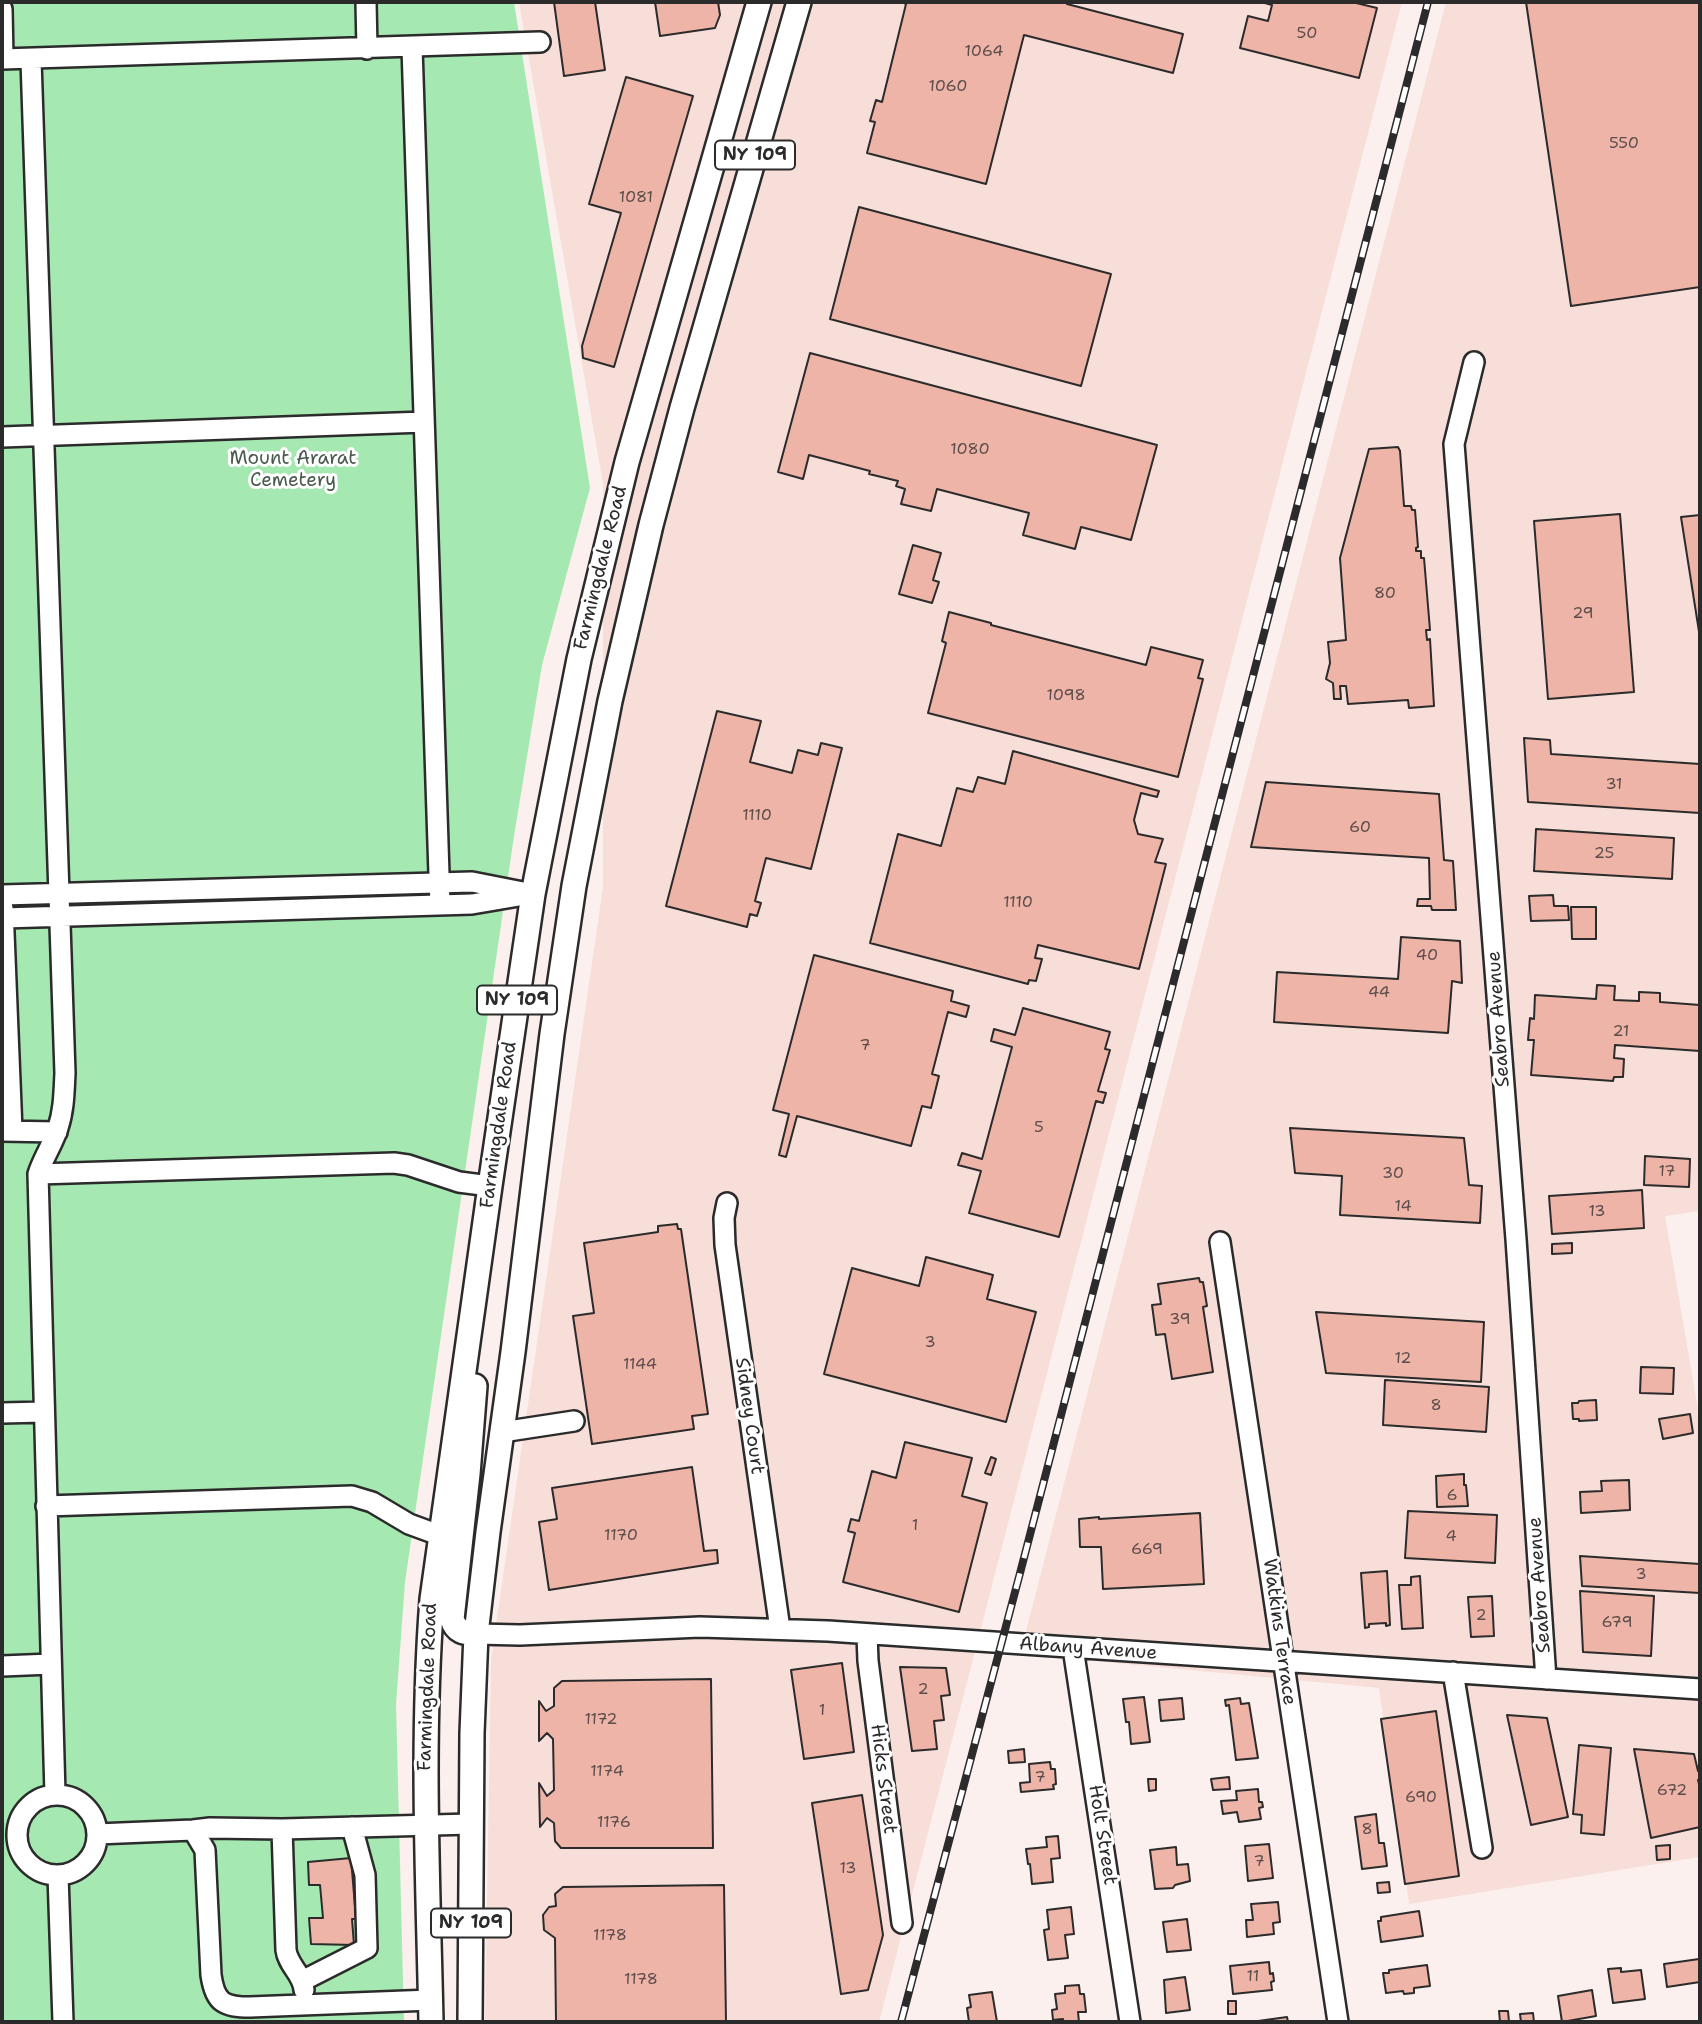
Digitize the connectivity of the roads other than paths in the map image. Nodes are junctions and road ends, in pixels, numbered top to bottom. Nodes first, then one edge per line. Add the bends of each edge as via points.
1 (366, 2) edge
2 (759, 2) edge
3 (799, 2) edge
4 (2, 9) edge
5 (540, 42) dead end
6 (412, 47) junction
7 (367, 49) junction
8 (2, 60) edge
9 (31, 60) junction
10 (1474, 362) dead end
11 (424, 422) junction
12 (43, 435) junction
13 (2, 437) edge
14 (440, 882) junction
15 (2, 883) edge
16 (58, 893) junction
17 (533, 894) junction
18 (2, 895) edge
19 (440, 905) junction
20 (59, 917) junction
21 (3, 918) edge
22 (7, 1131) edge
23 (57, 1132) junction
24 (38, 1174) junction
25 (490, 1186) junction
26 (727, 1203) dead end
27 (1220, 1242) dead end
28 (472, 1313) junction
29 (44, 1412) junction
30 (2, 1413) edge
31 (574, 1421) dead end
32 (502, 1432) junction
33 (46, 1506) junction
34 (439, 1535) junction
35 (779, 1629) junction
36 (476, 1634) junction
37 (867, 1635) junction
38 (1073, 1648) junction
39 (1283, 1661) junction
40 (51, 1664) junction
41 (2, 1666) edge
42 (1452, 1672) junction
43 (1546, 1679) junction
44 (1700, 1689) edge
45 (55, 1795) junction
46 (471, 1824) junction
47 (425, 1825) junction
48 (352, 1827) junction
49 (282, 1829) junction
50 (193, 1830) junction
51 (97, 1834) junction
52 (9, 1836) edge
53 (1482, 1849) dead end
54 (58, 1875) junction
55 (902, 1923) dead end
56 (304, 1980) junction
57 (306, 2004) junction
58 (431, 2011) edge
59 (63, 2022) edge
60 (470, 2022) edge
61 (1130, 2022) edge
62 (1338, 2022) edge

1 - 7 street
2 - 17 main road, Farmingdale Road / NY 109 via 627,462 576,671
3 - 32 main road, Farmingdale Road / NY 109 via 670,453 598,756 559,980
4 - 8 street
5 - 6 street
6 - 7 street
6 - 11 street
7 - 9 street
8 - 9 street
9 - 12 street
10 - 43 street, Seabro Avenue via 1454,444
11 - 12 street
11 - 14 street
12 - 13 street
12 - 16 street
14 - 16 street
14 - 17 street via 472,881
14 - 19 street
15 - 18 street
16 - 18 street
16 - 20 street
17 - 19 street
17 - 25 main road, Farmingdale Road / NY 109
18 - 21 street
19 - 20 street
20 - 21 street
20 - 23 street via 65,1073
21 - 22 street
22 - 23 street
23 - 24 street
24 - 25 street via 394,1163
24 - 29 street
25 - 28 main road, Farmingdale Road / NY 109
26 - 35 street, Sidney Court via 725,1245
27 - 39 street, Watkins Terrace
28 - 34 main road, Farmingdale Road / NY 109
28 - 36 main road via 477,1367 452,1619 460,1631
29 - 30 street
29 - 33 street
31 - 32 street
32 - 36 main road, Farmingdale Road / NY 109
33 - 34 street via 352,1496
33 - 40 street
34 - 47 main road, Farmingdale Road / NY 109 via 427,1664
35 - 36 street, Albany Avenue
35 - 37 street, Albany Avenue
36 - 46 main road, Farmingdale Road / NY 109
37 - 38 street, Albany Avenue
37 - 55 street, Hicks Street
38 - 39 street, Albany Avenue
38 - 61 street, Holt Street
39 - 42 street, Albany Avenue
39 - 62 street, Watkins Terrace
40 - 41 street
40 - 45 street
42 - 43 street, Albany Avenue
42 - 53 street
43 - 44 street, Albany Avenue
45 - 51 street via 86,1807
45 - 52 street via 41,1797 26,1808
46 - 47 street
46 - 60 main road, Farmingdale Road / NY 109
47 - 48 street
47 - 58 main road, Farmingdale Road / NY 109
48 - 49 street
48 - 56 street via 365,1875 367,1948
49 - 50 street
49 - 56 street via 285,1950
50 - 51 street
50 - 57 street via 205,1850 211,1975 217,1997 236,2007
51 - 54 street via 89,1860
52 - 54 street via 26,1862 42,1873
54 - 59 street
56 - 57 street
57 - 58 street

